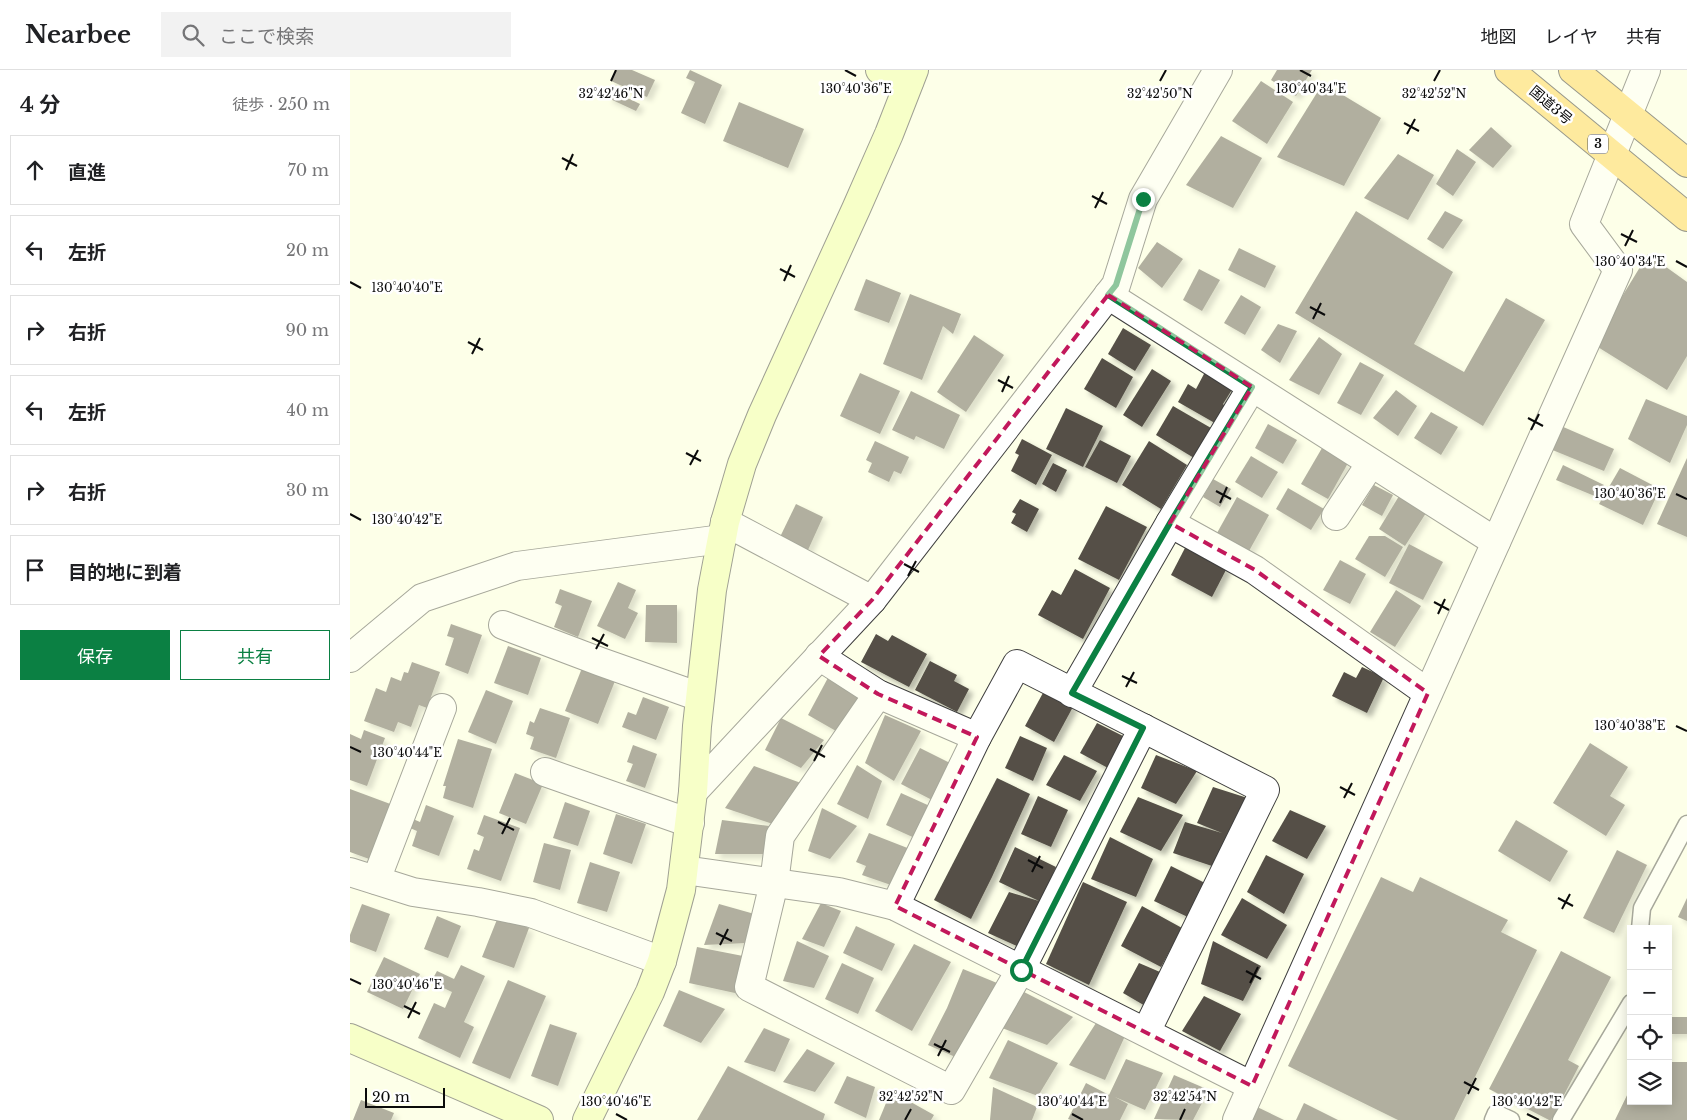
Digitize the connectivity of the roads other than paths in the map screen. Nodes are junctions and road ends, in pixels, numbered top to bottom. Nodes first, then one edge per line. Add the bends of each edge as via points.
1 (880, 70) edge
2 (1218, 70) edge
3 (1508, 70) edge
4 (1573, 70) edge
5 (1646, 70) edge
6 (912, 76) edge
7 (1628, 115) junction
8 (1612, 155) junction
9 (1687, 163) edge
10 (1687, 217) edge
11 (1108, 295) junction
12 (1252, 387) junction
13 (1371, 463) junction
14 (1336, 516) dead end
15 (1170, 523) junction
16 (724, 530) junction
17 (1496, 542) junction
18 (872, 600) junction
19 (504, 626) dead end
20 (819, 656) junction
21 (350, 658) edge
22 (1072, 693) junction
23 (1428, 693) junction
24 (878, 694) junction
25 (700, 697) junction
26 (442, 708) dead end
27 (1143, 728) junction
28 (977, 737) junction
29 (545, 772) dead end
30 (693, 792) junction
31 (690, 823) junction
32 (1687, 824) edge
33 (684, 870) junction
34 (350, 872) edge
35 (376, 880) junction
36 (774, 883) junction
37 (895, 906) junction
38 (1640, 925) edge
39 (662, 960) junction
40 (1021, 970) junction
41 (1627, 1010) edge
42 (1146, 1032) junction
43 (350, 1038) edge
44 (1252, 1086) junction
45 (539, 1120) edge
46 (587, 1120) edge
47 (1237, 1120) edge
48 (1492, 1120) edge
49 (1511, 1120) edge
50 (1561, 1120) edge

1 - 6 street
2 - 11 street via 1143,199 1116,285
3 - 8 highway, 国道3号 / 3
4 - 7 highway
5 - 7 street
6 - 16 street via 856,210 762,415 742,464
7 - 8 street
7 - 9 highway
8 - 10 highway, 国道3号 / 3
8 - 17 street via 1584,224 1618,270
11 - 12 street
11 - 18 street
12 - 13 street
12 - 15 street
13 - 14 street
13 - 17 street
15 - 22 street
15 - 23 street via 1255,570
16 - 18 street
16 - 21 street via 517,566 422,598
16 - 25 street via 712,590
17 - 23 street
18 - 20 street
19 - 25 street
20 - 24 street
20 - 30 street
22 - 27 street
22 - 28 street via 1017,664
23 - 44 street
24 - 28 street
24 - 36 street via 780,836
25 - 30 street
26 - 35 street
27 - 40 street
27 - 42 street via 1265,790
28 - 37 street
29 - 31 street
30 - 31 street
31 - 33 street
32 - 38 lane via 1642,908
33 - 36 street
33 - 39 street
34 - 35 street
35 - 39 street via 413,892 531,914
36 - 37 street via 839,892
36 - 40 street via 749,987 952,1090
37 - 40 street
39 - 46 street via 650,992
40 - 42 street
41 - 50 lane
42 - 44 street
43 - 45 street
44 - 47 street
48 - 49 lane via 1496,1113

